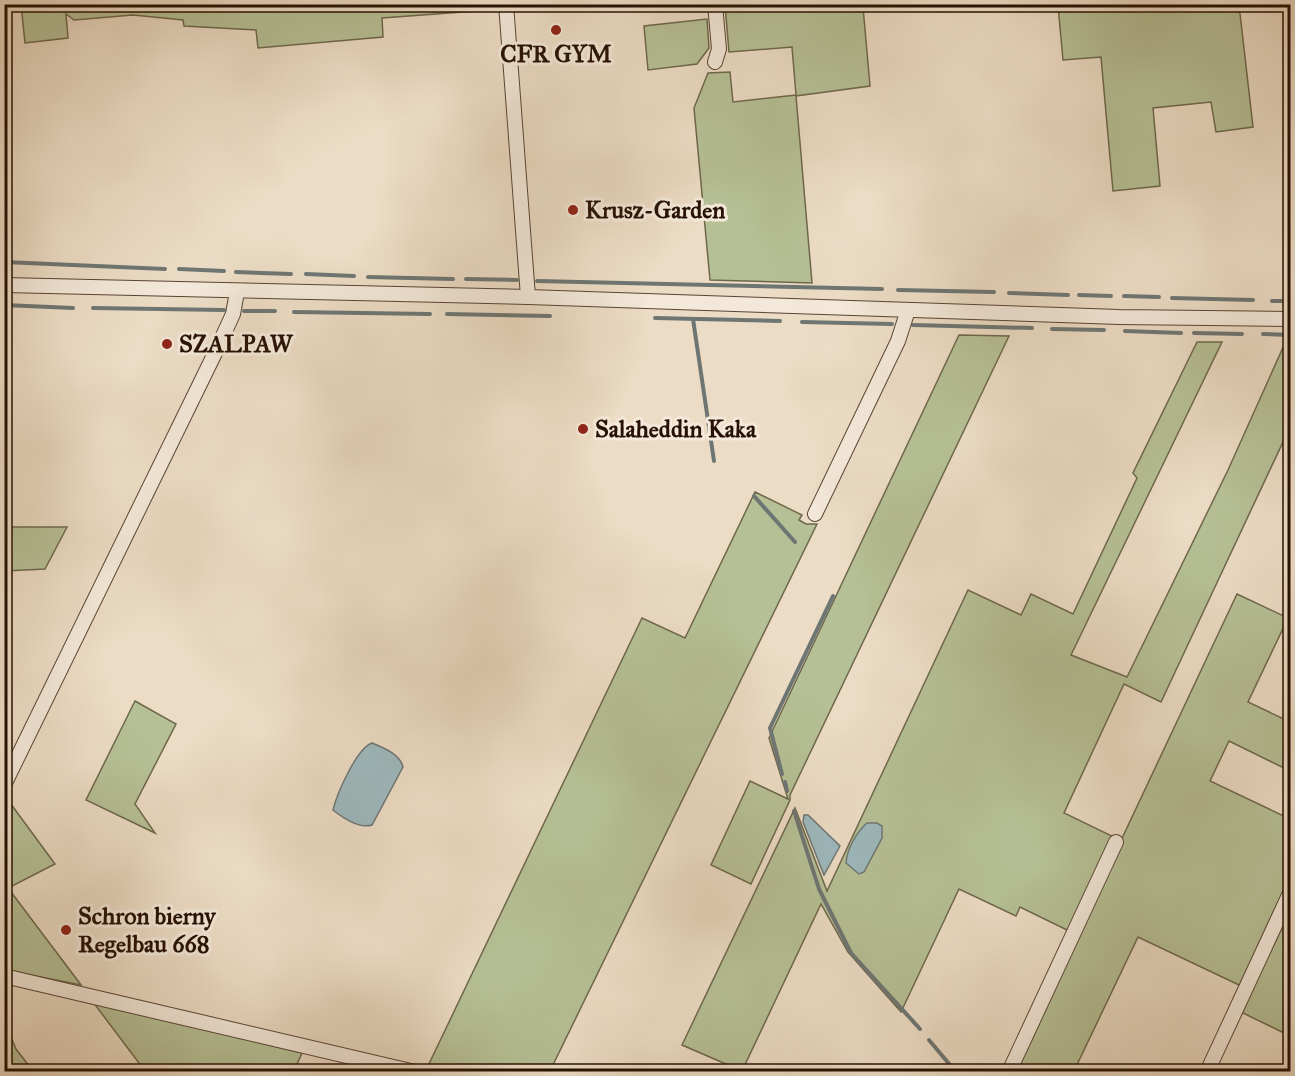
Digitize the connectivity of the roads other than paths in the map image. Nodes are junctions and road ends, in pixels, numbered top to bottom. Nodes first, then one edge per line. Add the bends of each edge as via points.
1 (506, 4) edge
2 (715, 4) edge
3 (715, 62) dead end
4 (4, 285) edge
5 (237, 292) junction
6 (528, 297) junction
7 (908, 310) junction
8 (1290, 319) edge
9 (815, 514) dead end
10 (4, 785) edge
11 (1116, 842) dead end
12 (1290, 893) edge
13 (4, 976) edge
14 (415, 1071) edge
15 (1009, 1071) edge
16 (1207, 1071) edge

1 - 6 street
2 - 3 street via 719,49
4 - 5 street
5 - 6 street
5 - 10 street via 233,314 216,351
6 - 7 street
7 - 8 street
7 - 9 street via 898,341
11 - 15 street
12 - 16 street
13 - 14 street

